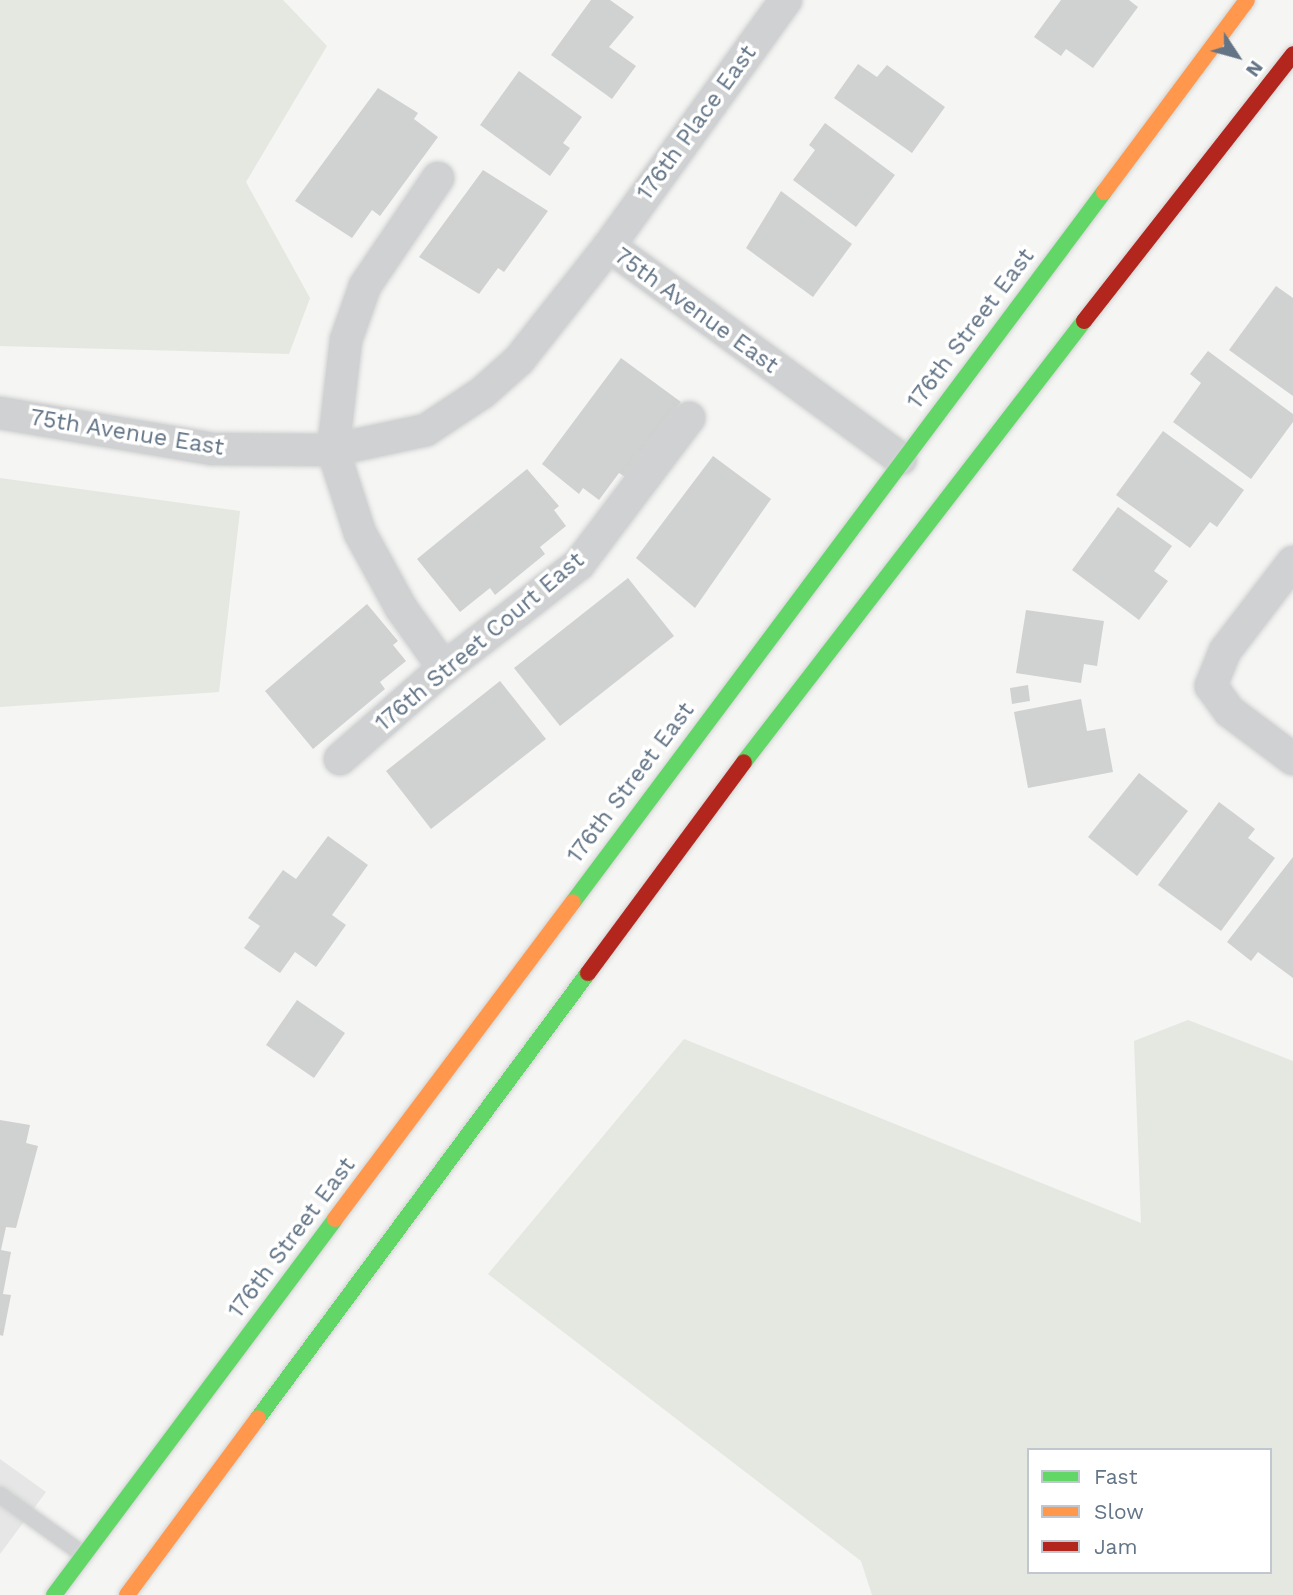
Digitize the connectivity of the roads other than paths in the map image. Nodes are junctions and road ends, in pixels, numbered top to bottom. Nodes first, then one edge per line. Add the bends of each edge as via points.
1 (786, 0) edge
2 (1247, 0) edge
3 (1293, 54) edge
4 (438, 178) dead end
5 (609, 246) junction
6 (0, 413) edge
7 (689, 418) dead end
8 (333, 450) junction
9 (901, 459) junction
10 (907, 492) dead end
11 (882, 551) dead end
12 (1293, 562) edge
13 (841, 631) junction
14 (444, 668) junction
15 (340, 759) dead end
16 (1293, 759) edge
17 (0, 1495) edge
18 (84, 1555) junction
19 (54, 1595) edge
20 (127, 1595) edge

1 - 5 street, 176th Place East
2 - 9 main road, 176th Street East
3 - 13 main road
4 - 8 street via 365,286 346,340
5 - 8 street, 75th Avenue East via 519,360 482,393 426,430
5 - 9 street, 75th Avenue East
6 - 8 street, 75th Avenue East via 212,449
7 - 14 street, 176th Street Court East via 579,564
8 - 14 street via 360,533 401,608
9 - 10 main road
9 - 18 main road, 176th Street East
11 - 13 main road
12 - 16 street via 1225,651 1211,687 1229,711
13 - 20 main road
14 - 15 street, 176th Street Court East
17 - 18 lane
18 - 19 main road, 176th Street East

